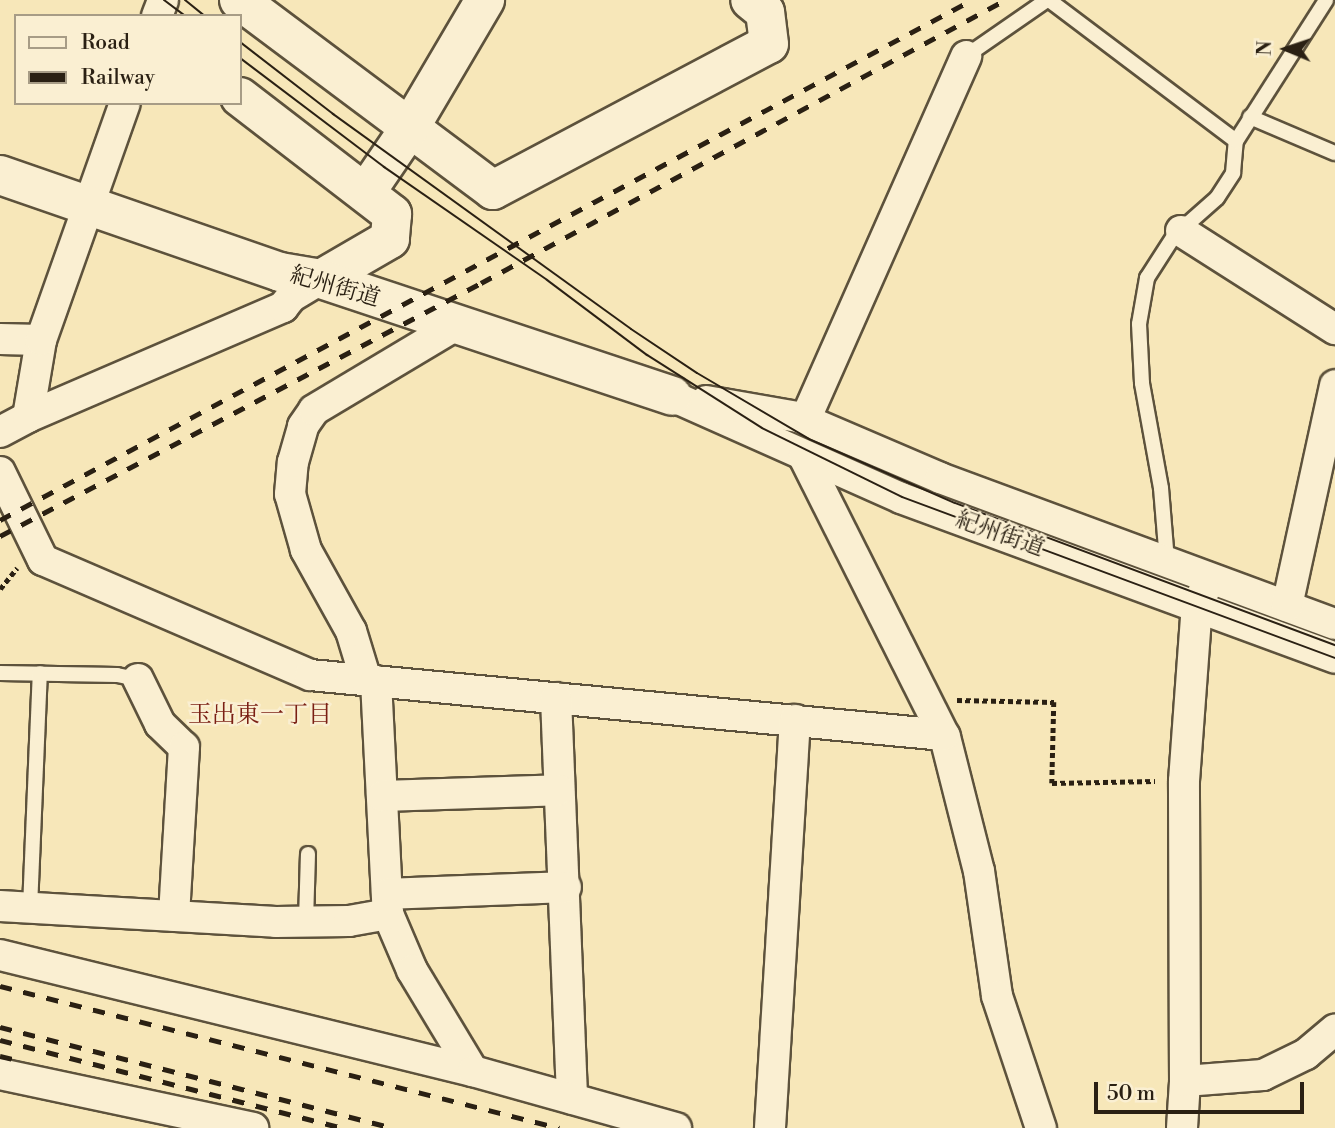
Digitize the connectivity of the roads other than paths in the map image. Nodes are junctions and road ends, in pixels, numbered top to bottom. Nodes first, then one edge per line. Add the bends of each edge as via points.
1 (239, 0) edge
2 (485, 0) edge
3 (750, 0) edge
4 (1048, 0) edge
5 (1326, 0) edge
6 (966, 55) joint
7 (242, 99) edge
8 (124, 105) edge
9 (1250, 117) junction
10 (409, 129) junction
11 (1236, 141) junction
12 (1335, 153) edge
13 (0, 175) edge
14 (366, 192) junction
15 (89, 205) junction
16 (1181, 231) junction
17 (321, 279) junction
18 (456, 326) junction
19 (1335, 329) edge
20 (0, 339) edge
21 (41, 340) junction
22 (1335, 385) edge
23 (671, 396) junction
24 (28, 416) junction
25 (806, 420) junction
26 (0, 432) edge
27 (804, 457) junction
28 (0, 472) edge
29 (1167, 561) junction
30 (1209, 578) junction
31 (1287, 606) junction
32 (1197, 607) junction
33 (1335, 624) edge
34 (1335, 658) edge
35 (0, 673) edge
36 (40, 673) junction
37 (138, 679) joint
38 (371, 681) junction
39 (556, 698) junction
40 (795, 720) junction
41 (944, 735) junction
42 (559, 790) junction
43 (382, 796) junction
44 (308, 854) dead end
45 (566, 887) junction
46 (388, 904) junction
47 (0, 906) edge
48 (30, 908) junction
49 (174, 916) junction
50 (306, 922) junction
51 (0, 955) edge
52 (1335, 1030) edge
53 (1306, 1054) junction
54 (1335, 1062) edge
55 (473, 1071) junction
56 (0, 1074) edge
57 (1185, 1081) junction
58 (572, 1099) junction
59 (235, 1126) edge
60 (676, 1128) edge
61 (770, 1128) edge
62 (1041, 1128) edge
63 (1182, 1128) edge

1 - 10 street
2 - 10 street
3 - 10 street via 765,12 769,44 493,190
4 - 6 lane
4 - 11 lane
5 - 9 lane
6 - 25 street
7 - 14 street
8 - 15 street
9 - 11 lane
9 - 12 lane
10 - 14 street
11 - 16 lane via 1233,173 1217,198
13 - 15 street, 紀州街道
14 - 17 street via 392,215 390,239
15 - 17 street, 紀州街道 via 280,272
15 - 21 street
16 - 19 street
16 - 29 lane via 1147,278 1139,324 1142,383
17 - 18 street, 紀州街道
17 - 24 street via 283,307
18 - 23 street, 紀州街道
18 - 38 street via 314,410 303,426 293,462 290,494 306,550 351,631
20 - 21 street
21 - 24 street
22 - 31 street
23 - 25 street, 紀州街道
23 - 27 street, 紀州街道
24 - 26 street
25 - 29 street, 紀州街道 via 940,478
27 - 32 street, 紀州街道 via 901,498
27 - 41 street
28 - 38 street via 43,560 310,675
29 - 30 street, 紀州街道
30 - 31 street, 紀州街道
30 - 32 street
31 - 33 street, 紀州街道
32 - 34 street, 紀州街道
32 - 57 street via 1184,781
35 - 36 lane
36 - 37 lane
36 - 48 lane
37 - 49 street via 160,724 184,747
38 - 39 street
38 - 43 street
39 - 40 street
39 - 42 street
40 - 41 street
40 - 61 street
41 - 62 street via 979,871 997,996
42 - 43 street
42 - 45 street
43 - 46 street
44 - 50 lane
45 - 46 street
45 - 58 street
46 - 50 street via 349,921
46 - 55 street via 412,970
47 - 48 street
48 - 49 street
49 - 50 street
51 - 55 street
52 - 53 street
53 - 54 street
53 - 57 street via 1263,1075
55 - 58 street
56 - 59 street
57 - 63 street
58 - 60 street

